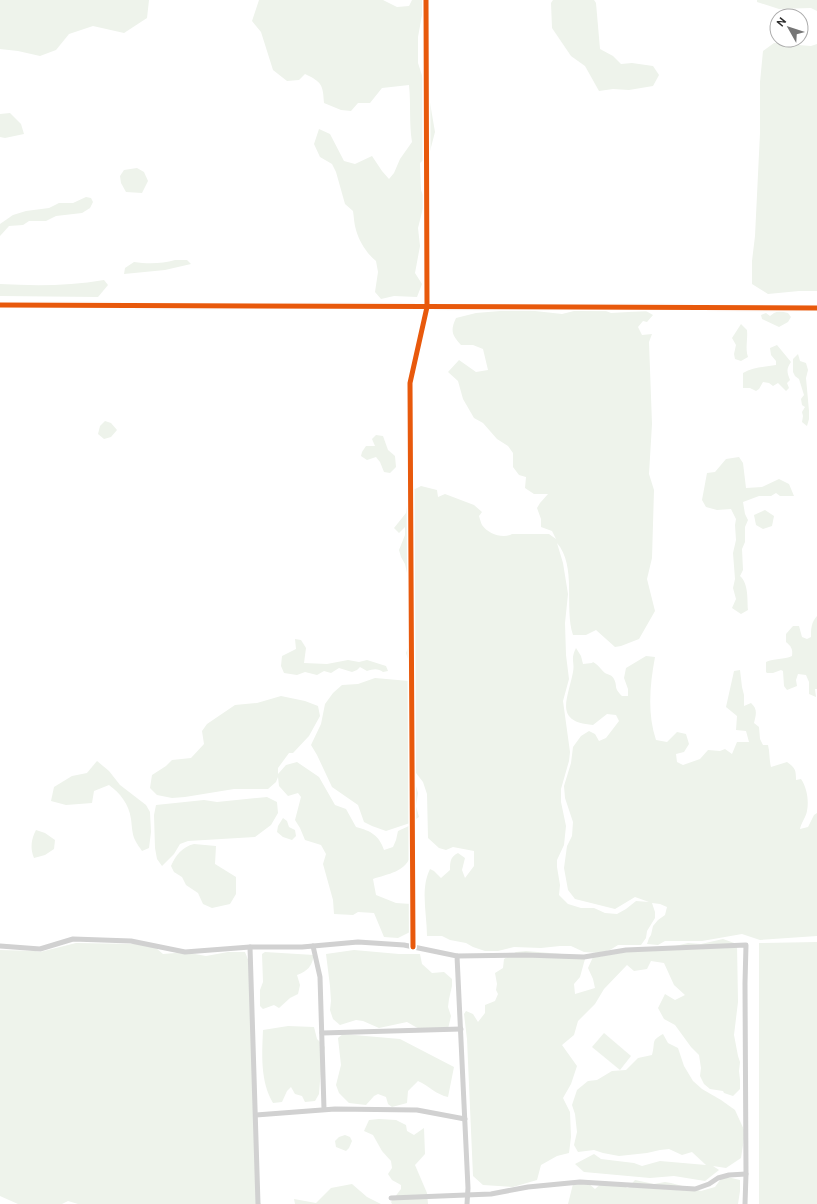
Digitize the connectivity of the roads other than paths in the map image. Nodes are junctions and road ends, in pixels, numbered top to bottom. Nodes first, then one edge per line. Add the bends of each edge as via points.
1 (426, 0) edge
2 (0, 305) edge
3 (427, 307) junction
4 (817, 308) edge
5 (0, 946) edge
6 (313, 946) junction
7 (250, 947) junction
8 (413, 947) junction
9 (457, 956) junction
10 (461, 1029) junction
11 (322, 1033) junction
12 (324, 1109) junction
13 (256, 1115) junction
14 (465, 1119) junction
15 (746, 1174) junction
16 (468, 1195) junction
17 (391, 1198) dead end
18 (258, 1204) edge
19 (467, 1204) edge
20 (745, 1204) edge

1 - 3 street
2 - 3 street
3 - 4 street
3 - 8 street via 410,383
5 - 7 street via 40,949 73,939 131,941 185,952
6 - 7 street
6 - 8 street via 358,942
6 - 11 street via 320,977
7 - 13 street
8 - 9 street
9 - 10 street
9 - 15 street via 525,955 584,958 626,950 746,945
10 - 11 street
10 - 14 street
11 - 12 street
12 - 13 street
12 - 14 street via 417,1110
13 - 18 street
14 - 16 street
15 - 16 street via 718,1178 695,1189 580,1182
15 - 20 street
16 - 17 street
16 - 19 street

